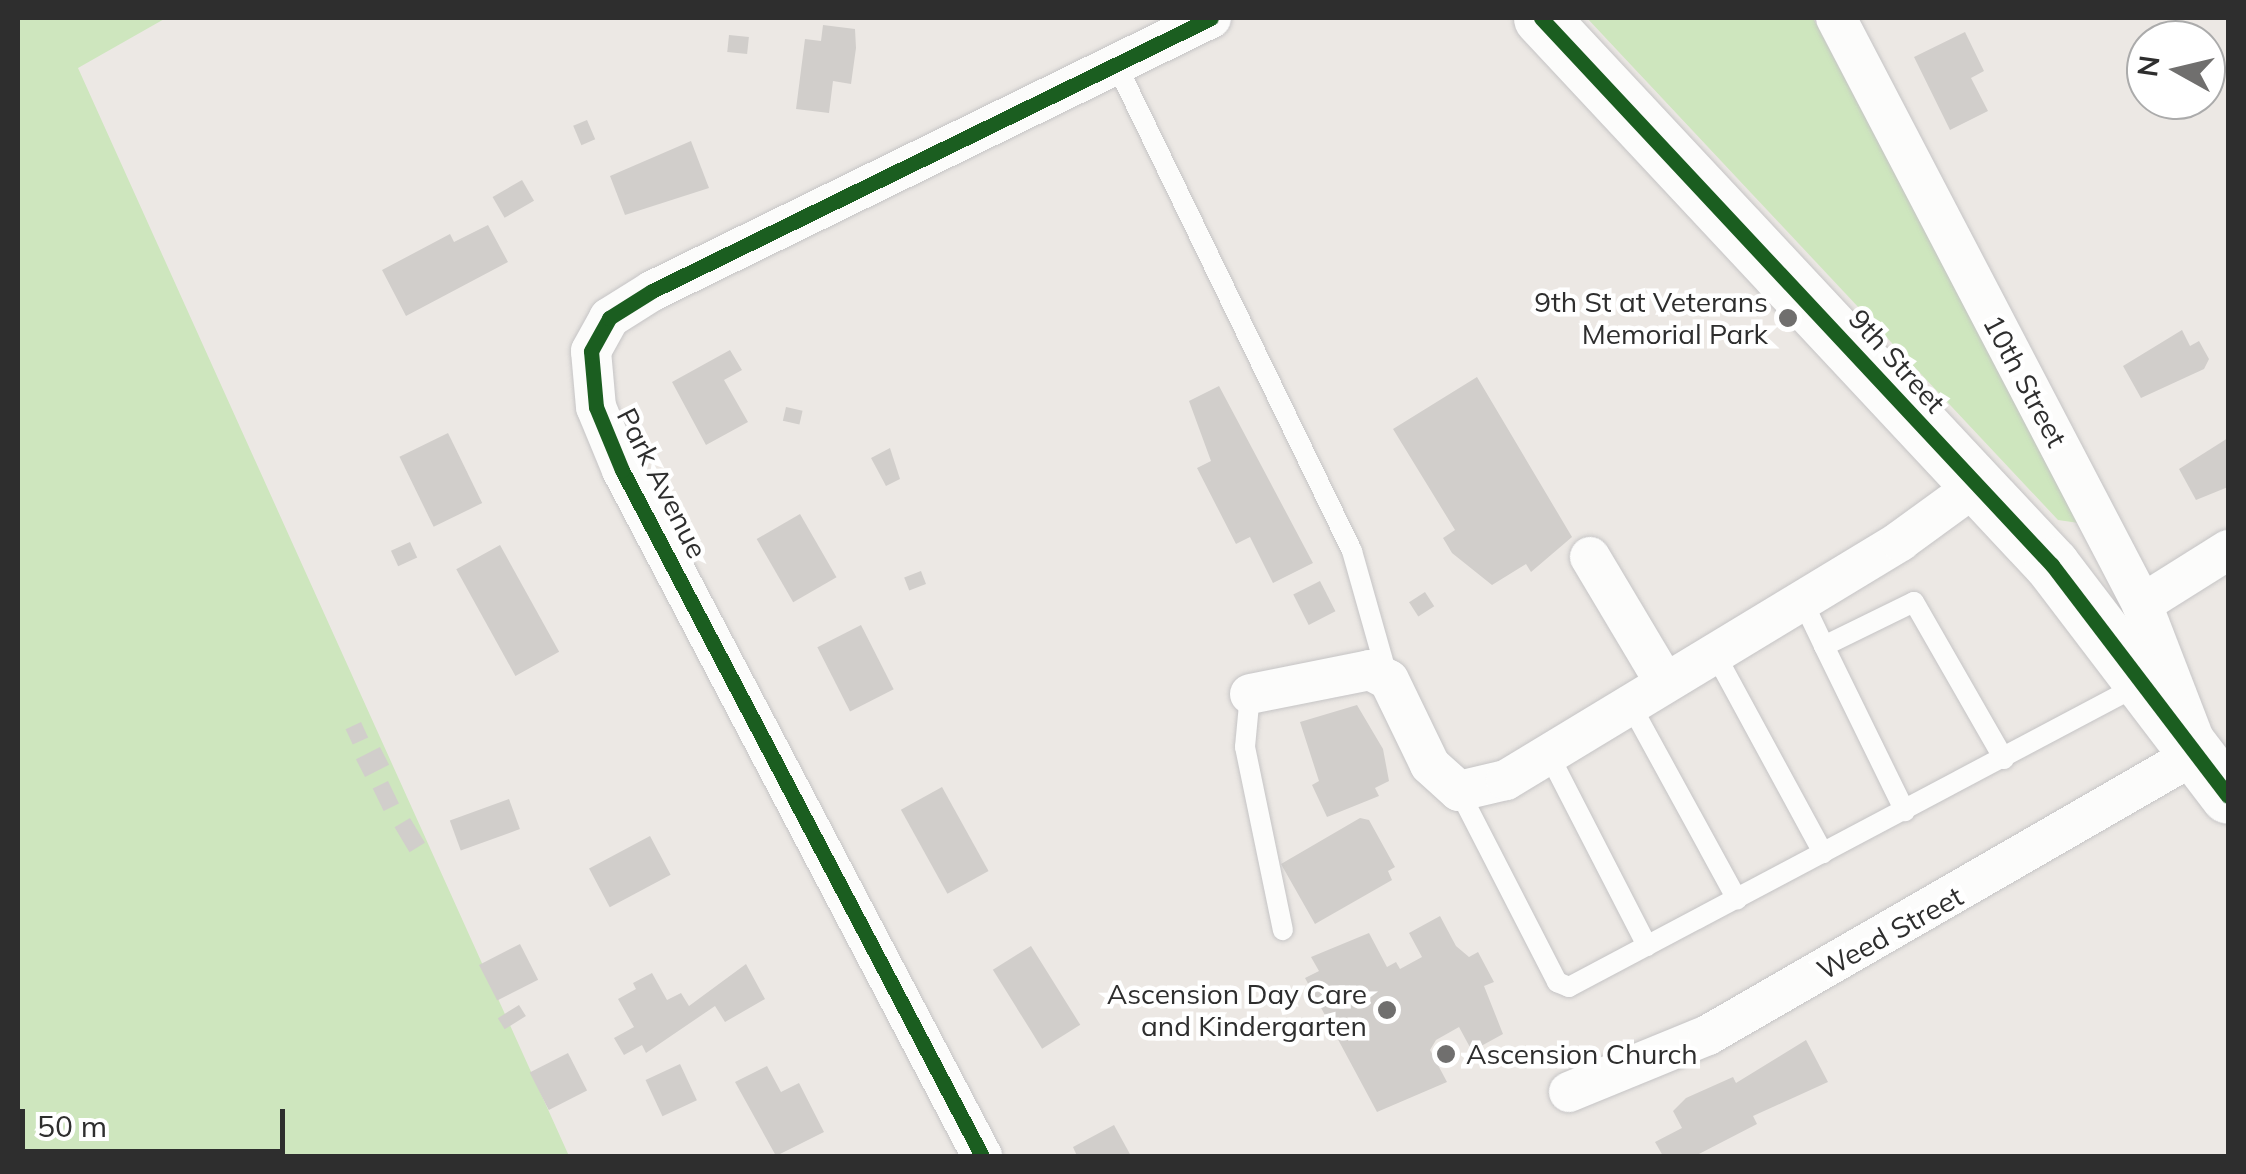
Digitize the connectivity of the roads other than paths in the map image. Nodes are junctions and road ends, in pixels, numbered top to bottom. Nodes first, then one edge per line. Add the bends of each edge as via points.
1 (1211, 18) edge
2 (1541, 18) edge
3 (1836, 18) edge
4 (1118, 68) junction
5 (1976, 485) junction
6 (2228, 550) edge
7 (1590, 557) dead end
8 (1802, 600) junction
9 (2142, 604) junction
10 (1824, 646) junction
11 (1714, 652) junction
12 (1389, 680) junction
13 (1664, 681) junction
14 (2145, 682) junction
15 (1250, 694) joint
16 (1629, 702) junction
17 (1548, 752) junction
18 (2004, 759) junction
19 (2214, 774) edge
20 (1460, 791) junction
21 (1904, 811) junction
22 (1823, 853) junction
23 (1736, 899) junction
24 (1282, 930) dead end
25 (1647, 946) junction
26 (1569, 1092) dead end
27 (982, 1156) edge

1 - 4 street, Park Avenue
2 - 5 main road, 9th Street
3 - 9 street, 10th Street
4 - 12 lane via 1352,551
4 - 27 street, Park Avenue via 652,291 609,318 590,350 596,408 622,470
5 - 8 street
5 - 14 main road, 9th Street
6 - 9 street
7 - 13 street
8 - 10 lane
8 - 11 street
9 - 19 street, 10th Street
10 - 18 lane via 1914,602
10 - 21 lane
11 - 13 street
11 - 22 lane
12 - 15 street via 1370,670 1337,671
12 - 20 street via 1430,765
13 - 16 street
14 - 18 lane
14 - 19 main road, 9th Street
15 - 24 lane via 1245,747
16 - 17 street
16 - 23 lane
17 - 20 street via 1506,780
17 - 25 lane
18 - 21 lane
19 - 26 street, Weed Street via 1708,1035
20 - 25 lane via 1557,982 1569,987
21 - 22 lane
22 - 23 lane
23 - 25 lane

